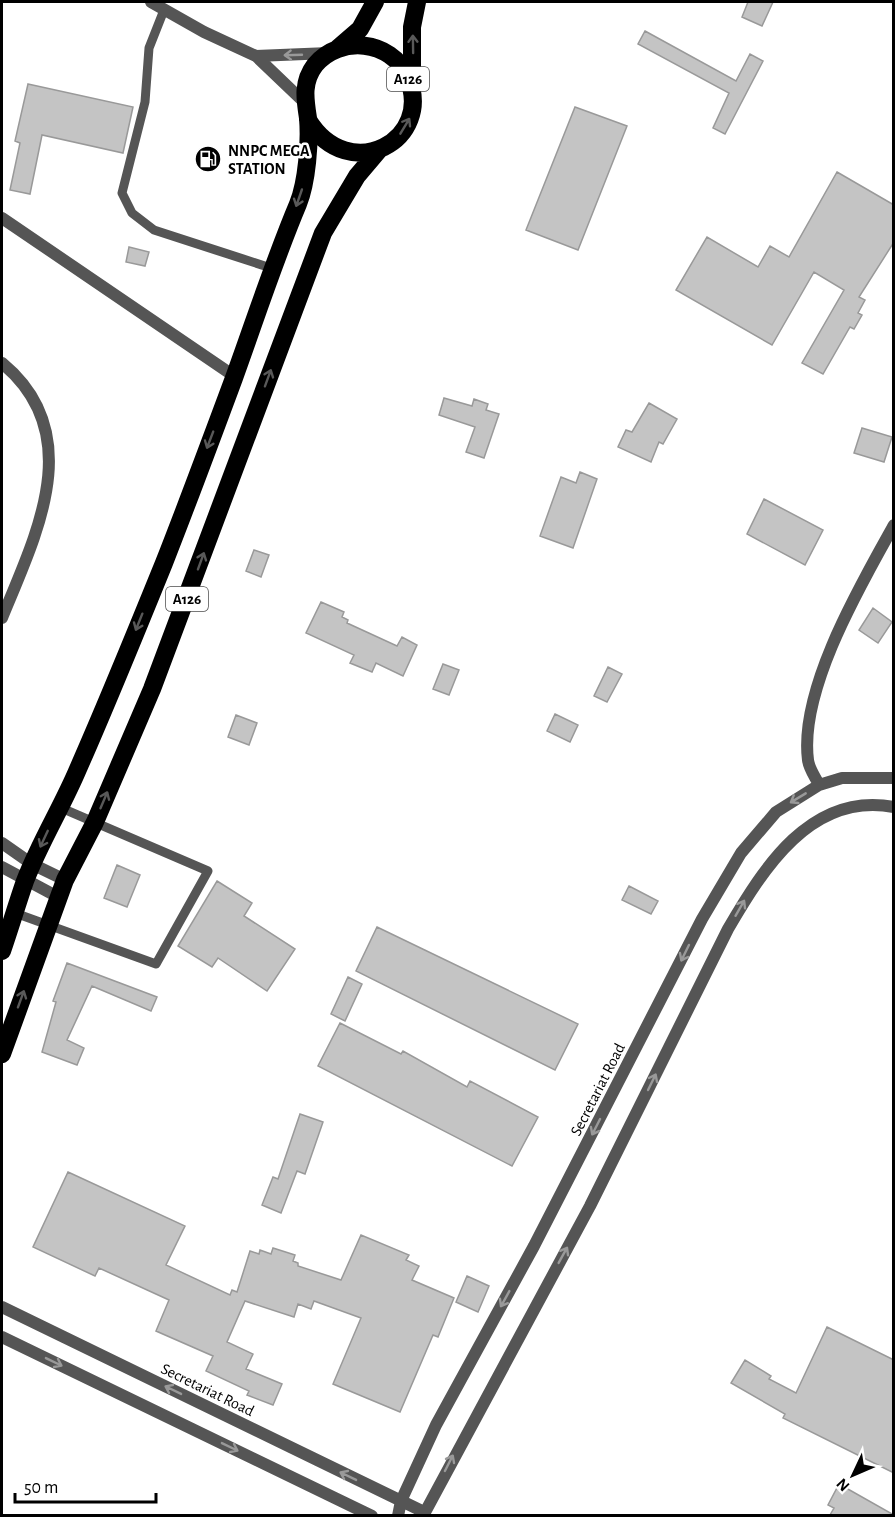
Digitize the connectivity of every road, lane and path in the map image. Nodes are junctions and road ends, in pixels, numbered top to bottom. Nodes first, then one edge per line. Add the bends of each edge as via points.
1 (151, 2) edge
2 (375, 2) edge
3 (417, 2) edge
4 (165, 6) edge
5 (333, 51) junction
6 (256, 56) junction
7 (411, 87) junction
8 (304, 102) junction
9 (308, 120) junction
10 (379, 150) junction
11 (2, 218) edge
12 (271, 268) junction
13 (2, 363) edge
14 (234, 376) junction
15 (894, 525) edge
16 (2, 618) edge
17 (894, 778) edge
18 (819, 785) junction
19 (59, 807) junction
20 (894, 807) edge
21 (95, 822) junction
22 (2, 843) edge
23 (32, 864) junction
24 (2, 867) edge
25 (65, 880) junction
26 (25, 881) junction
27 (58, 897) junction
28 (15, 913) junction
29 (48, 925) junction
30 (2, 951) edge
31 (2, 1054) edge
32 (2, 1307) edge
33 (2, 1337) edge
34 (401, 1501) junction
35 (426, 1514) edge
36 (372, 1515) edge
37 (398, 1515) edge

1 - 4 street
2 - 5 highway, A126 via 360,29
7 -> 3 highway, A126 via 412,27
4 - 6 street
4 - 12 lane via 149,48 146,102 122,193 132,213 154,230
5 -> 6 street
5 - 7 highway, A126 via 369,45 383,51 401,66
5 - 8 highway, A126 via 310,74
6 - 8 street
10 -> 7 highway, A126 via 392,142 406,124 413,102
8 - 9 highway, A126
9 - 10 highway, A126 via 317,134 338,149 362,154
9 -> 12 highway, A126 via 301,197
21 -> 10 highway, A126 via 182,614 323,233 352,183
11 - 14 street
12 - 14 highway, A126
13 - 16 street via 27,388 37,408 45,431 49,485 38,528
14 -> 19 highway, A126 via 163,564
15 - 18 street via 830,647 807,729 808,763
17 - 18 street, Secretariat Road via 842,778
18 -> 34 street, Secretariat Road via 793,800 760,828 720,887 534,1246 436,1425
19 - 21 lane
19 -> 23 highway, A126
35 -> 20 street, Secretariat Road via 590,1206 748,893 771,860 812,824 855,806
21 - 25 highway, A126
21 - 29 lane via 208,871 156,964
22 - 23 street
23 - 25 street
23 - 26 highway, A126
24 - 26 street
25 - 27 highway, A126
26 - 27 street
26 - 28 highway, A126
27 - 29 highway, A126
28 - 29 lane
28 - 30 highway, A126
31 -> 29 highway, A126
34 -> 32 street, Secretariat Road
33 -> 36 street
34 - 35 street, Secretariat Road
34 - 37 street, Secretariat Road

